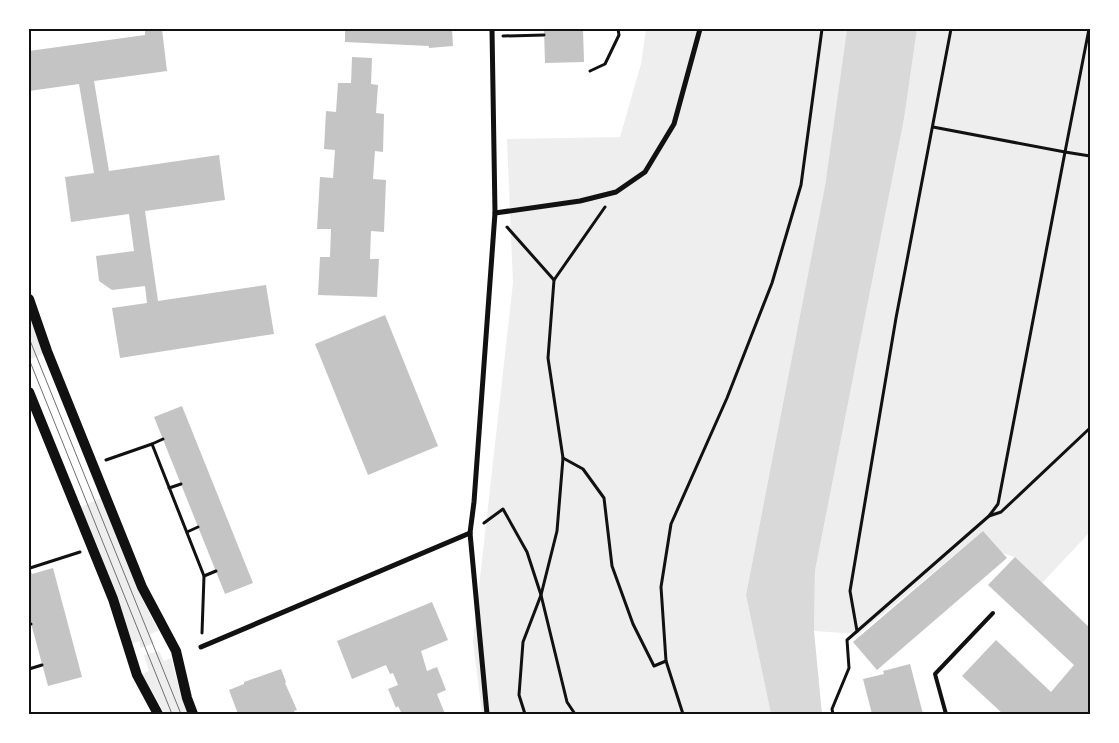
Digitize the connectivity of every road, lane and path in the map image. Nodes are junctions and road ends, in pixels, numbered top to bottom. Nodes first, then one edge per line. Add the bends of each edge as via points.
1 (492, 29) edge
2 (618, 29) edge
3 (700, 29) edge
4 (822, 29) edge
5 (951, 29) edge
6 (1088, 29) edge
7 (544, 35) dead end
8 (492, 37) junction
9 (590, 71) dead end
10 (933, 127) junction
11 (1065, 152) junction
12 (1090, 156) edge
13 (616, 192) junction
14 (496, 213) junction
15 (554, 280) junction
16 (29, 299) edge
17 (29, 392) edge
18 (1090, 428) edge
19 (162, 439) dead end
20 (152, 444) junction
21 (563, 458) junction
22 (93, 465) junction
23 (180, 484) dead end
24 (169, 488) junction
25 (989, 516) junction
26 (198, 527) dead end
27 (187, 532) junction
28 (470, 533) junction
29 (84, 551) dead end
30 (30, 568) dead end
31 (216, 571) dead end
32 (204, 576) junction
33 (541, 595) junction
34 (993, 613) dead end
35 (857, 631) junction
36 (201, 647) joint
37 (666, 661) junction
38 (42, 665) dead end
39 (29, 668) edge
40 (158, 714) edge
41 (193, 714) edge
42 (487, 714) edge
43 (525, 714) edge
44 (575, 714) edge
45 (684, 714) edge
46 (833, 714) edge
47 (946, 714) edge

1 - 8 street
2 - 9 path via 619,34 605,64
3 - 13 street via 674,124 645,172
4 - 37 path via 801,185 772,283 727,398 670,524 661,587
5 - 10 path
6 - 11 path
7 - 8 path
8 - 14 street
10 - 11 path
10 - 35 path via 896,318 850,591
11 - 12 path
11 - 25 path via 998,504
13 - 14 street via 580,201
13 - 15 path
14 - 15 path
14 - 28 street
15 - 21 path via 548,358
16 - 22 main road
17 - 40 main road via 113,599 136,675
18 - 25 path via 1001,512
19 - 20 path
20 - 22 path
20 - 24 path
21 - 33 path via 557,531
21 - 37 path via 583,469 604,498 612,566 634,624 654,666
22 - 41 main road via 142,587 176,651 186,698
23 - 24 path
24 - 27 path
25 - 35 path
26 - 27 path
27 - 32 path
28 - 33 path via 503,509 527,552
28 - 36 street
28 - 42 street
29 - 30 path
31 - 32 path
32 - 36 path
33 - 43 path via 523,642 519,695
33 - 44 path via 567,702
34 - 47 lane via 935,674
35 - 46 path via 847,640 849,668 832,709
37 - 45 path
38 - 39 path

